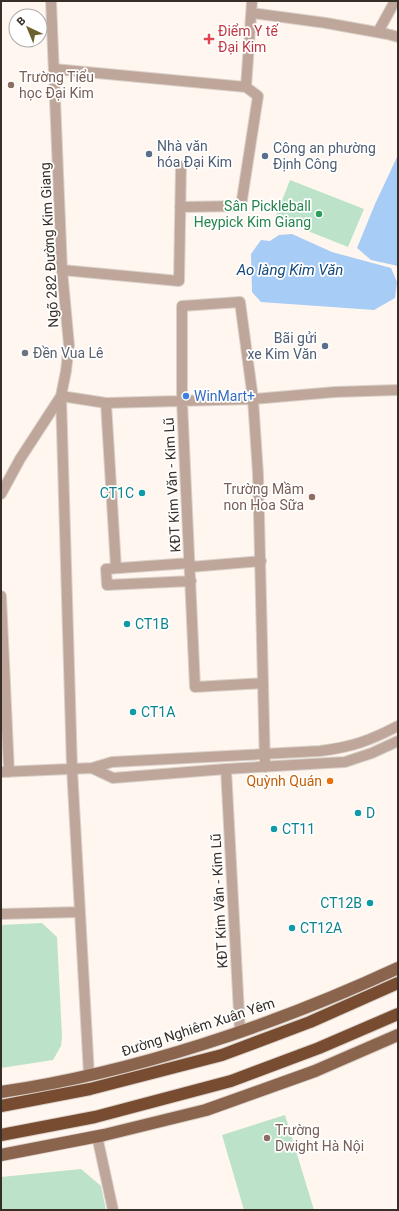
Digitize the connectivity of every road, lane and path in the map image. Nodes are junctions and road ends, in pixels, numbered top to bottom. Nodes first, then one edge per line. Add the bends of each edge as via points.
1 (51, 1) edge
2 (252, 1) edge
3 (395, 1) edge
4 (252, 13) junction
5 (378, 32) junction
6 (398, 38) edge
7 (54, 69) junction
8 (246, 87) junction
9 (181, 166) dead end
10 (180, 207) junction
11 (62, 270) junction
12 (398, 390) edge
13 (61, 396) junction
14 (253, 399) junction
15 (182, 402) junction
16 (106, 403) junction
17 (1, 494) edge
18 (261, 561) junction
19 (190, 565) junction
20 (145, 566) junction
21 (116, 568) junction
22 (190, 581) junction
23 (146, 583) junction
24 (1, 596) edge
25 (263, 683) junction
26 (398, 726) edge
27 (384, 734) junction
28 (398, 741) edge
29 (388, 746) junction
30 (320, 751) junction
31 (264, 754) junction
32 (112, 762) junction
33 (321, 763) junction
34 (265, 767) junction
35 (72, 768) junction
36 (92, 768) junction
37 (226, 769) junction
38 (5, 772) edge
39 (113, 778) junction
40 (80, 912) junction
41 (1, 914) edge
42 (398, 968) edge
43 (398, 983) edge
44 (398, 1014) edge
45 (240, 1032) junction
46 (398, 1035) edge
47 (89, 1075) junction
48 (1, 1092) edge
49 (1, 1106) edge
50 (1, 1135) edge
51 (97, 1136) junction
52 (1, 1155) edge
53 (113, 1210) edge

1 - 7 street, Ngõ 282 Đường Kim Giang
2 - 4 street
3 - 5 street
4 - 5 street
4 - 8 street
5 - 6 street
7 - 8 street
7 - 11 street, Ngõ 282 Đường Kim Giang
8 - 10 street via 258,96 241,206
9 - 10 street
10 - 11 street via 179,281
11 - 13 street, Ngõ 282 Đường Kim Giang via 69,345
12 - 14 street, KĐT Kim Văn - Kim Lũ
13 - 16 street, KĐT Kim Văn - Kim Lũ
13 - 17 street, Ngõ 282 Đường Kim Giang via 20,459
13 - 35 street
14 - 15 street, KĐT Kim Văn - Kim Lũ
14 - 15 street, KĐT Kim Văn - Kim Lũ via 240,302 182,306
14 - 18 street, KĐT Kim Văn - Kim Lũ
15 - 16 street, KĐT Kim Văn - Kim Lũ
15 - 19 street, KĐT Kim Văn - Kim Lũ
16 - 21 street
18 - 19 street, KĐT Kim Văn - Kim Lũ
18 - 25 street, KĐT Kim Văn - Kim Lũ
19 - 20 street
19 - 22 street, KĐT Kim Văn - Kim Lũ
20 - 21 street
20 - 23 street
21 - 23 street via 106,568 107,585
22 - 23 street
22 - 25 street, KĐT Kim Văn - Kim Lũ via 195,687
24 - 38 street
25 - 31 street, KĐT Kim Văn - Kim Lũ
26 - 27 street
27 - 29 street
27 - 30 street via 366,742
28 - 29 street
29 - 33 street via 345,762
30 - 31 street
30 - 33 street
31 - 32 street
31 - 34 street, KĐT Kim Văn - Kim Lũ
32 - 36 street
32 - 39 street
33 - 34 street
34 - 37 street
35 - 36 street
35 - 38 street
35 - 40 street
36 - 39 street
37 - 39 street
37 - 45 street, KĐT Kim Văn - Kim Lũ
40 - 41 street
40 - 47 street
42 - 45 main road, Đường Nghiêm Xuân Yêm
43 - 49 highway via 310,1022 222,1055 90,1089
44 - 50 highway via 231,1081 95,1116
45 - 47 main road, Đường Nghiêm Xuân Yêm via 160,1057
46 - 51 main road via 315,1071 206,1110
47 - 48 main road, Đường Nghiêm Xuân Yêm
51 - 52 main road
51 - 53 street

